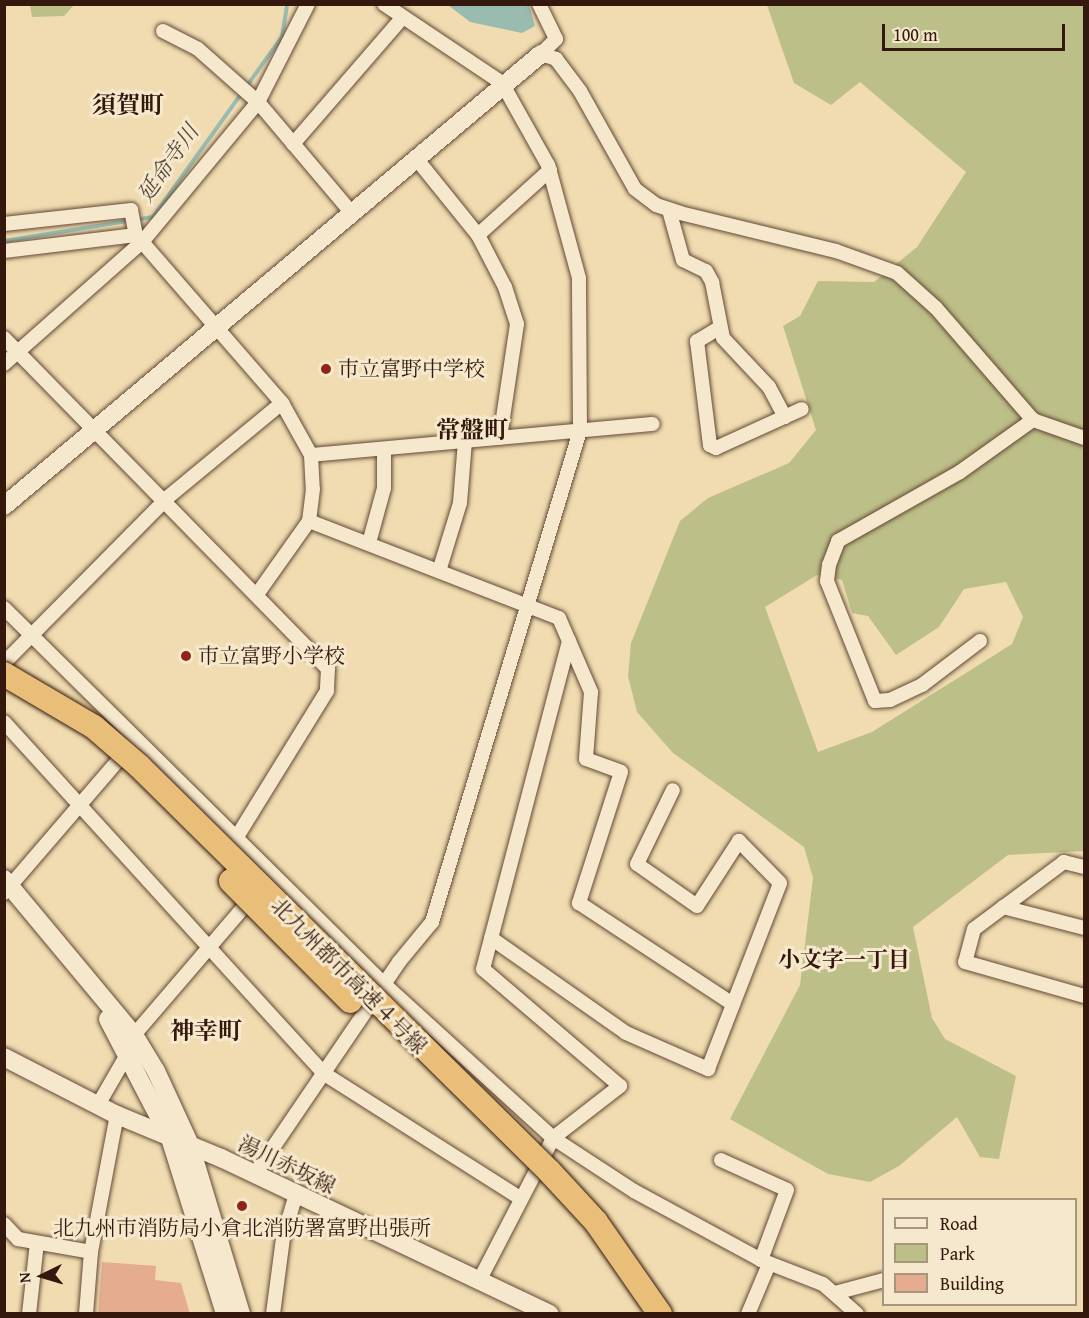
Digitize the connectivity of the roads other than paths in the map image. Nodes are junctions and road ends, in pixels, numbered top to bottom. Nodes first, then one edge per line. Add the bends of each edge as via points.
1 (308, 4) edge
2 (384, 4) edge
3 (539, 4) edge
4 (402, 18) junction
5 (163, 31) dead end
6 (541, 54) junction
7 (502, 83) junction
8 (258, 102) junction
9 (293, 144) junction
10 (415, 157) junction
11 (550, 170) junction
12 (669, 210) junction
13 (350, 211) junction
14 (4, 224) edge
15 (478, 235) junction
16 (140, 238) junction
17 (4, 251) edge
18 (217, 325) junction
19 (719, 328) junction
20 (4, 338) edge
21 (20, 350) junction
22 (4, 364) edge
23 (282, 403) junction
24 (802, 408) dead end
25 (784, 417) junction
26 (1033, 420) junction
27 (653, 424) dead end
28 (97, 428) junction
29 (580, 431) junction
30 (500, 438) junction
31 (1084, 438) edge
32 (465, 441) junction
33 (384, 449) junction
34 (311, 455) junction
35 (166, 498) junction
36 (4, 506) edge
37 (309, 521) junction
38 (369, 543) junction
39 (440, 567) junction
40 (258, 592) junction
41 (527, 602) junction
42 (4, 608) edge
43 (33, 636) junction
44 (569, 641) junction
45 (980, 641) dead end
46 (4, 663) edge
47 (4, 674) edge
48 (4, 690) edge
49 (4, 722) edge
50 (138, 738) junction
51 (673, 790) dead end
52 (82, 804) junction
53 (237, 837) junction
54 (1084, 867) edge
55 (273, 873) junction
56 (6, 886) edge
57 (1003, 907) junction
58 (1084, 928) edge
59 (491, 938) junction
60 (210, 947) junction
61 (86, 981) junction
62 (385, 985) junction
63 (1084, 996) edge
64 (733, 1004) junction
65 (134, 1035) junction
66 (128, 1053) junction
67 (4, 1057) edge
68 (322, 1073) junction
69 (98, 1105) junction
70 (117, 1115) junction
71 (170, 1138) junction
72 (553, 1138) junction
73 (190, 1145) junction
74 (721, 1160) dead end
75 (255, 1174) junction
76 (296, 1194) junction
77 (520, 1197) junction
78 (4, 1224) edge
79 (11, 1239) edge
80 (37, 1242) junction
81 (91, 1252) junction
82 (765, 1262) junction
83 (479, 1281) junction
84 (882, 1281) edge
85 (835, 1293) junction
86 (29, 1314) edge
87 (86, 1314) edge
88 (225, 1314) edge
89 (241, 1314) edge
90 (273, 1314) edge
91 (550, 1314) edge
92 (641, 1314) edge
93 (660, 1314) edge
94 (748, 1314) edge
95 (857, 1314) edge

1 - 8 street
2 - 4 street
3 - 6 street via 556,39
4 - 7 street
4 - 9 street
5 - 8 street via 198,49
6 - 7 street
6 - 12 street via 556,59 580,91 635,189
7 - 10 street
7 - 11 street
8 - 9 street
8 - 16 street
9 - 13 street
10 - 13 street
10 - 15 street
11 - 15 street
11 - 29 street via 579,278
12 - 19 street via 683,260 706,271 712,282
12 - 26 street via 836,251 897,273 936,308
13 - 18 street
14 - 16 street via 131,210
15 - 30 street via 518,324
16 - 17 street
16 - 18 street
16 - 21 street
18 - 23 street
18 - 28 street
19 - 25 street via 769,387
19 - 25 street via 697,341 710,445 716,448
20 - 21 street
21 - 22 street
21 - 28 street
23 - 34 street
23 - 35 street
24 - 25 street
26 - 31 street
26 - 45 street via 960,472 838,541 829,565 827,580 875,701 890,700 922,685
27 - 29 street
28 - 35 street
28 - 36 street
29 - 30 street
29 - 41 street
30 - 32 street
32 - 33 street
32 - 39 street via 460,503
33 - 34 street
33 - 38 street via 384,488
34 - 37 street
35 - 40 street
35 - 43 street
37 - 38 street
37 - 40 street
38 - 39 street
39 - 41 street
40 - 53 street via 328,669 327,691
41 - 44 street via 559,618
41 - 62 street via 432,922
42 - 43 street
43 - 46 street
43 - 50 street
44 - 59 street
44 - 64 street via 591,692 586,759 621,772 579,903
47 - 93 highway, 北九州都市高速４号線, bridge via 93,728 139,766 549,1171 596,1222
48 - 92 highway, 北九州都市高速４号線, bridge via 57,720 125,776 539,1184 585,1233
49 - 52 street
50 - 52 street
50 - 53 street
51 - 64 street via 637,864 697,906 739,841 780,883
52 - 56 street
52 - 60 street
53 - 55 street
54 - 57 street via 1064,862
55 - 60 street
55 - 62 street
56 - 61 street
57 - 58 street
57 - 63 street via 974,929 965,962
59 - 64 street via 626,1033 708,1069
59 - 72 street via 483,969 620,1086
60 - 65 street
60 - 68 street
61 - 65 street
61 - 66 street
62 - 68 street
62 - 72 street
65 - 73 street
66 - 69 street
66 - 71 street
67 - 69 street, 湯川赤坂線
68 - 75 street
68 - 77 street
69 - 70 street, 湯川赤坂線
70 - 71 street, 湯川赤坂線
70 - 81 street
71 - 73 street, 湯川赤坂線
71 - 88 street
72 - 77 street
72 - 82 street via 634,1191
73 - 75 street, 湯川赤坂線
73 - 89 street
74 - 82 street via 787,1190
75 - 76 street, 湯川赤坂線
76 - 83 street, 湯川赤坂線
76 - 90 street via 283,1238
77 - 83 street
78 - 79 street
79 - 80 street
80 - 81 street
80 - 86 street
81 - 87 street
82 - 85 street
82 - 94 street
83 - 91 street, 湯川赤坂線
84 - 85 street
85 - 95 street

